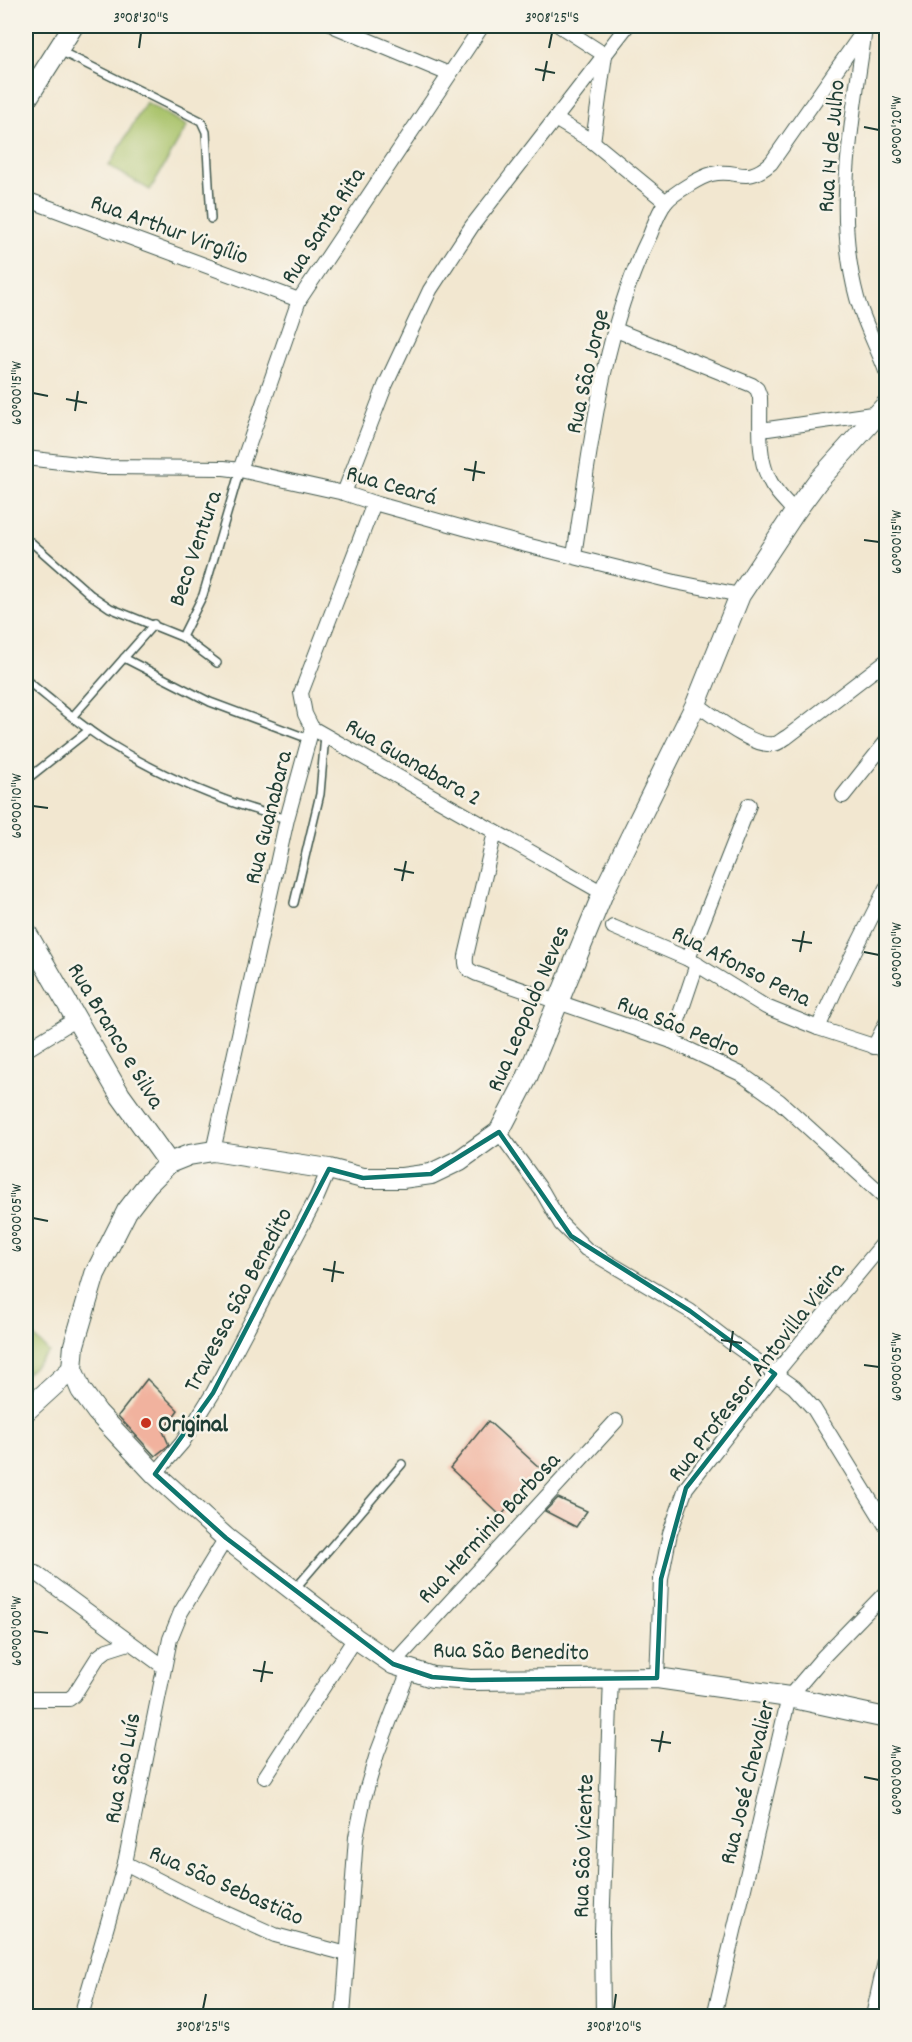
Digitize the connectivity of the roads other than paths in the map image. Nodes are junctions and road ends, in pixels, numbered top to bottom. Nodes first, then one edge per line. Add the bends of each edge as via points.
1 (74, 26) edge
2 (334, 26) edge
3 (482, 26) edge
4 (560, 26) edge
5 (627, 26) edge
6 (866, 26) edge
7 (58, 50) junction
8 (605, 55) junction
9 (449, 74) junction
10 (26, 100) edge
11 (555, 119) junction
12 (593, 142) junction
13 (26, 199) edge
14 (666, 202) junction
15 (211, 219) dead end
16 (299, 300) junction
17 (616, 330) junction
18 (886, 371) edge
19 (883, 409) edge
20 (761, 430) junction
21 (26, 458) edge
22 (240, 470) junction
23 (344, 492) junction
24 (374, 503) junction
25 (795, 512) junction
26 (31, 542) dead end
27 (574, 556) junction
28 (740, 595) junction
29 (154, 624) junction
30 (182, 637) junction
31 (124, 658) junction
32 (886, 661) edge
33 (217, 663) dead end
34 (26, 680) edge
35 (696, 704) junction
36 (73, 716) junction
37 (89, 730) junction
38 (310, 733) junction
39 (324, 735) junction
40 (886, 742) edge
41 (26, 780) edge
42 (843, 796) dead end
43 (749, 805) dead end
44 (287, 819) junction
45 (495, 832) junction
46 (886, 888) edge
47 (603, 893) junction
48 (294, 903) dead end
49 (613, 927) dead end
50 (26, 932) edge
51 (692, 961) junction
52 (557, 1002) junction
53 (76, 1018) junction
54 (886, 1023) edge
55 (818, 1028) junction
56 (671, 1041) junction
57 (880, 1048) edge
58 (26, 1050) edge
59 (499, 1132) junction
60 (213, 1151) junction
61 (169, 1163) junction
62 (329, 1169) junction
63 (886, 1197) edge
64 (886, 1240) edge
65 (72, 1369) junction
66 (775, 1374) junction
67 (26, 1411) edge
68 (616, 1421) dead end
69 (402, 1464) dead end
70 (155, 1474) junction
71 (886, 1526) edge
72 (226, 1538) junction
73 (36, 1574) dead end
74 (293, 1591) junction
75 (886, 1592) edge
76 (355, 1638) junction
77 (129, 1643) junction
78 (164, 1667) junction
79 (401, 1667) junction
80 (610, 1677) junction
81 (657, 1678) junction
82 (789, 1697) junction
83 (26, 1699) edge
84 (886, 1718) edge
85 (265, 1777) dead end
86 (124, 1863) junction
87 (347, 1954) junction
88 (886, 1957) edge
89 (81, 2016) edge
90 (343, 2016) edge
91 (603, 2016) edge
92 (714, 2016) edge
93 (873, 2016) edge

1 - 7 street
2 - 9 street
3 - 9 street, Rua Santa Rita
4 - 8 street
5 - 8 street
6 - 14 street via 771,163 752,176 713,174 699,179
6 - 18 street, Rua 14 de Julho via 846,166 846,236 857,299
7 - 10 street
7 - 15 lane via 201,121 206,132
8 - 11 street
8 - 12 street
9 - 16 street, Rua Santa Rita
11 - 12 street
11 - 23 street via 472,226 430,290 385,386
12 - 14 street
13 - 16 street, Rua Arthur Virgílio
14 - 17 street, Rua São Jorge via 637,260
16 - 22 street, Rua Santa Rita
17 - 20 street via 752,385 760,397
17 - 27 street, Rua São Jorge via 598,402
19 - 20 street
19 - 25 street, Rua Leopoldo Neves
20 - 25 street via 768,477
21 - 22 street, Rua Ceará via 104,467
22 - 23 street, Rua Ceará
22 - 30 lane, Beco Ventura via 203,595
23 - 24 street, Rua Ceará
24 - 27 street, Rua Ceará
24 - 38 street, Rua Guanabara via 301,693
25 - 28 street, Rua Leopoldo Neves
26 - 29 lane, Beco Ventura via 110,608
27 - 28 street, Rua Ceará
28 - 35 street, Rua Leopoldo Neves
29 - 30 lane, Beco Ventura
29 - 31 lane
30 - 33 lane, Beco Ventura
31 - 36 lane
31 - 38 lane, Rua Guanabara 2 via 210,702
32 - 35 street via 774,744 744,735
34 - 36 lane
35 - 47 street, Rua Leopoldo Neves
36 - 37 lane
37 - 41 lane
37 - 44 lane via 186,785
38 - 39 street, Rua Guanabara 2
38 - 44 street, Rua Guanabara
39 - 45 street, Rua Guanabara 2
39 - 48 lane via 320,794
40 - 42 street
43 - 51 street
44 - 60 street, Rua Guanabara
45 - 47 street, Rua Guanabara 2
45 - 52 street, Rua São Pedro via 465,965 472,972
46 - 55 street
47 - 52 street, Rua Leopoldo Neves
49 - 51 street, Rua Afonso Pena
50 - 53 street, Rua Branco e Silva
51 - 55 street, Rua Afonso Pena via 766,1007
51 - 56 street
52 - 56 street, Rua São Pedro
52 - 59 street, Rua Leopoldo Neves via 526,1080
53 - 58 street
53 - 61 street, Rua Branco e Silva via 120,1095
54 - 57 street
55 - 57 street, Rua Afonso Pena
56 - 63 street, Rua São Pedro via 741,1074 779,1101
59 - 62 street, Rua Leopoldo Neves via 460,1160 431,1174 363,1178
59 - 66 street via 571,1236 586,1249 690,1311
60 - 61 street, Rua Leopoldo Neves
60 - 62 street, Rua Leopoldo Neves
61 - 65 street, Rua Leopoldo Neves via 127,1211 95,1274 74,1345
62 - 70 street, Travessa São Benedito via 213,1393 182,1443
64 - 66 street, Rua Professor Antovilla Vieira
65 - 67 street
65 - 70 street, Rua São Benedito via 97,1412
66 - 71 street via 794,1387 814,1409
66 - 81 street, Rua Professor Antovilla Vieira via 686,1488 670,1533 661,1579
68 - 79 street, Rua Herminio Barbosa
69 - 74 lane
70 - 72 street, Rua São Benedito
72 - 74 street, Rua São Benedito
72 - 78 street, Rua São Luís via 181,1612
73 - 77 street
74 - 76 street, Rua São Benedito
75 - 82 street, Rua José Chevalier
76 - 79 street, Rua São Benedito
76 - 85 street
77 - 78 street
77 - 83 street via 99,1657 69,1699
78 - 86 street, Rua São Luís
79 - 80 street, Rua São Benedito via 432,1677 471,1680
79 - 87 street, Rua Herminio Barbosa via 356,1837
80 - 81 street, Rua São Benedito
80 - 91 street, Rua São Vicente
81 - 82 street, Rua São Benedito
82 - 84 street, Rua São Benedito
82 - 92 street, Rua José Chevalier
86 - 87 street, Rua São Sebastião via 275,1935
86 - 89 street, Rua São Luís
87 - 90 street, Rua Herminio Barbosa
88 - 93 street

